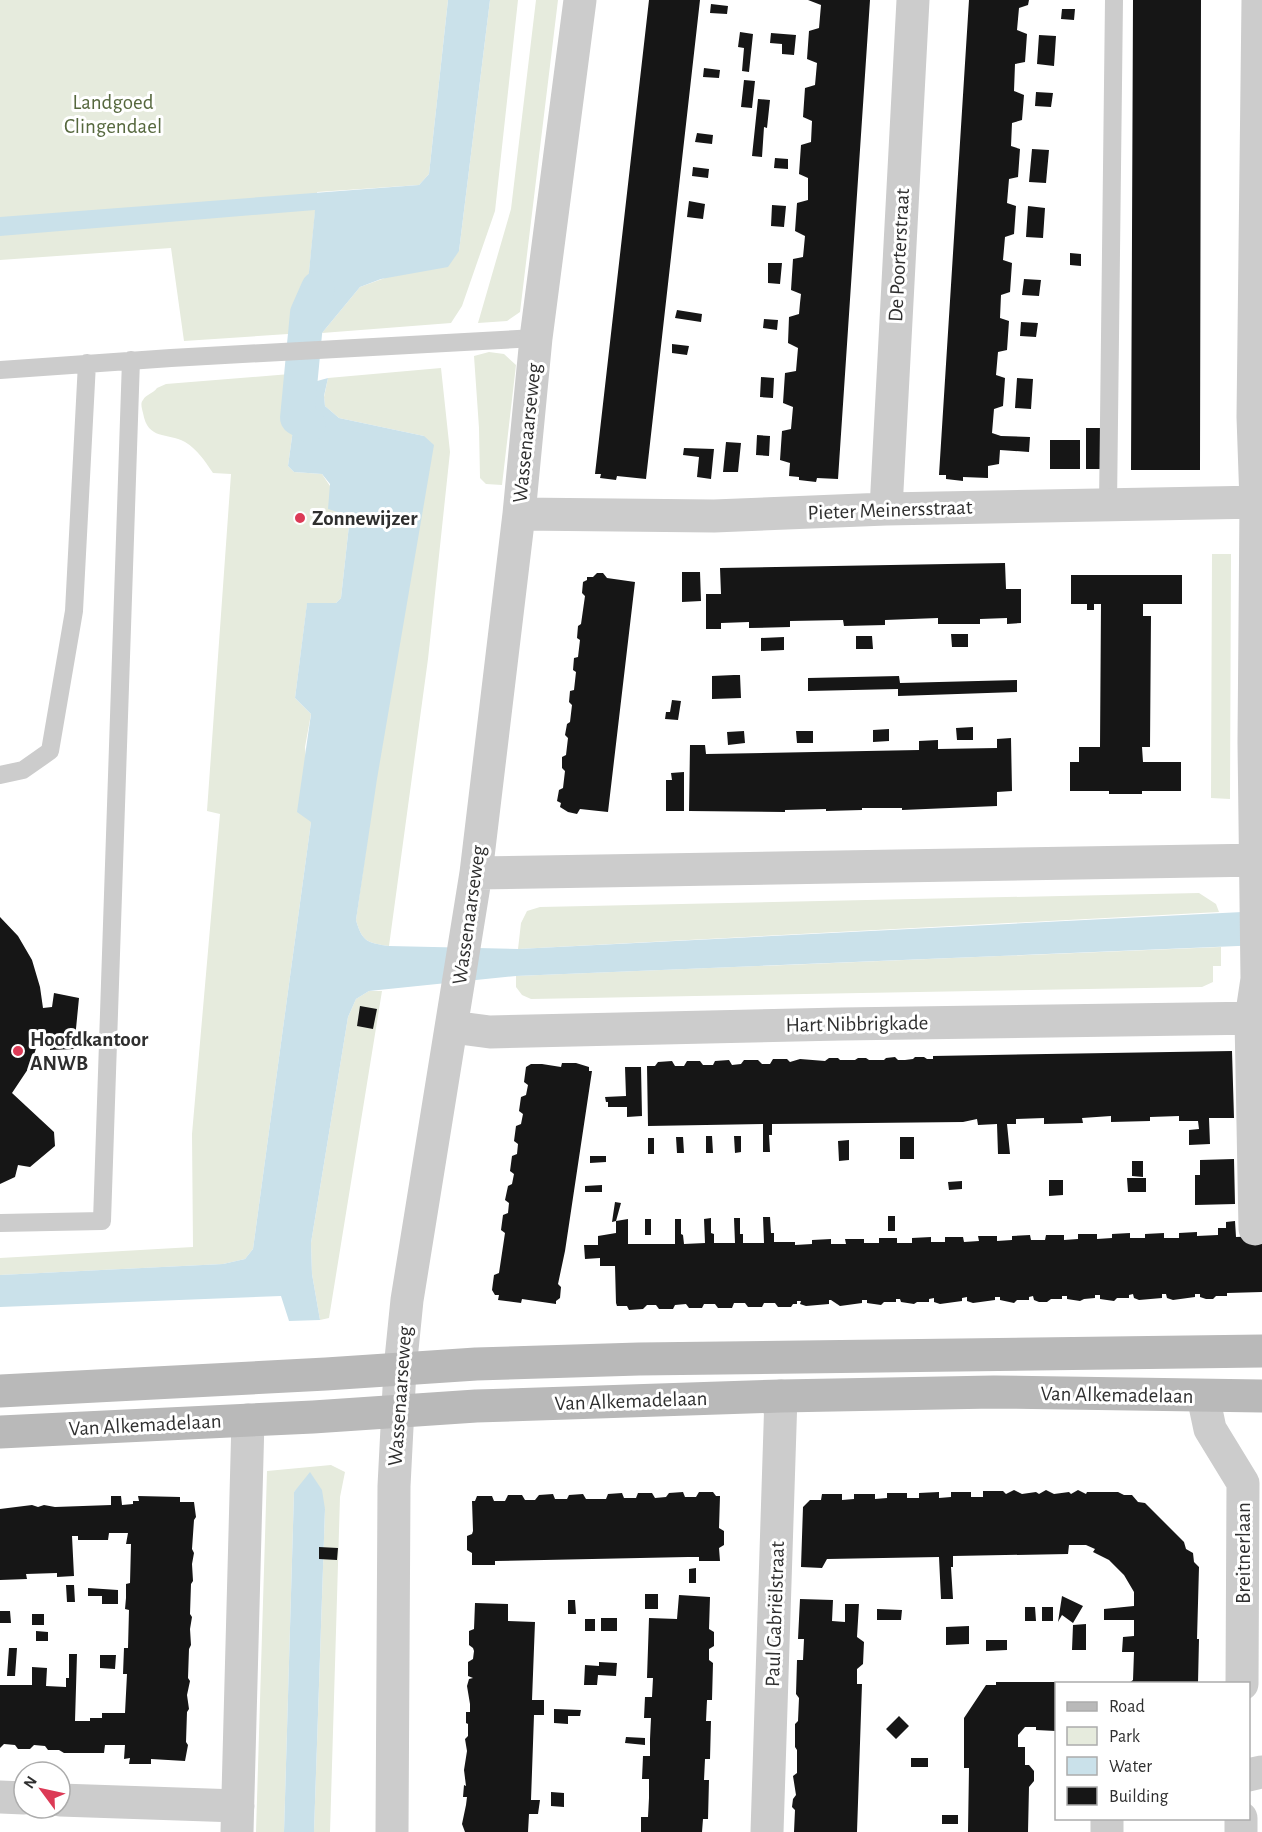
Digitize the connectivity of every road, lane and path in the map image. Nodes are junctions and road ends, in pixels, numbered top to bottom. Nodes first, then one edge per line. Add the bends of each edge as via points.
1 (580, 0) edge
2 (913, 0) edge
3 (1114, 0) edge
4 (1258, 0) edge
5 (536, 338) junction
6 (131, 360) junction
7 (87, 363) junction
8 (0, 370) edge
9 (1259, 502) edge
10 (1108, 505) junction
11 (886, 509) junction
12 (519, 514) junction
13 (0, 775) edge
14 (1259, 860) edge
15 (476, 873) junction
16 (455, 1012) junction
17 (1256, 1018) edge
18 (0, 1223) edge
19 (1255, 1229) dead end
20 (1262, 1351) edge
21 (400, 1369) junction
22 (0, 1391) edge
23 (781, 1396) junction
24 (1203, 1396) junction
25 (1262, 1396) edge
26 (398, 1412) junction
27 (248, 1420) junction
28 (0, 1432) edge
29 (1242, 1682) edge
30 (72, 1801) edge
31 (238, 1819) edge
32 (392, 1832) edge
33 (767, 1832) edge

1 - 5 street, Wassenaarseweg
2 - 11 street, De Poorterstraat
3 - 10 lane
4 - 9 street via 1253,417
5 - 6 lane
5 - 12 street, Wassenaarseweg
6 - 7 lane
6 - 18 lane via 102,1221
7 - 8 lane
7 - 13 lane via 74,611 50,751 23,770
9 - 10 street, Pieter Meinersstraat
9 - 14 street
10 - 11 street, Pieter Meinersstraat
11 - 12 street, Pieter Meinersstraat via 714,516
12 - 15 street, Wassenaarseweg
14 - 15 street
14 - 17 street
15 - 16 street, Wassenaarseweg
16 - 17 street, Hart Nibbrigkade via 490,1032
16 - 21 street, Wassenaarseweg via 407,1300
17 - 19 street
20 - 21 main road, Van Alkemadelaan via 639,1359
21 - 22 main road, Van Alkemadelaan
21 - 26 street, Wassenaarseweg
23 - 24 main road, Van Alkemadelaan via 994,1392
23 - 26 main road, Van Alkemadelaan
23 - 33 street, Paul Gabriëlstraat
24 - 25 main road, Van Alkemadelaan
24 - 29 street, Breitnerlaan via 1210,1429 1243,1483
26 - 27 main road, Van Alkemadelaan
26 - 32 street, Wassenaarseweg
27 - 28 main road, Van Alkemadelaan
27 - 31 street
30 - 31 street

